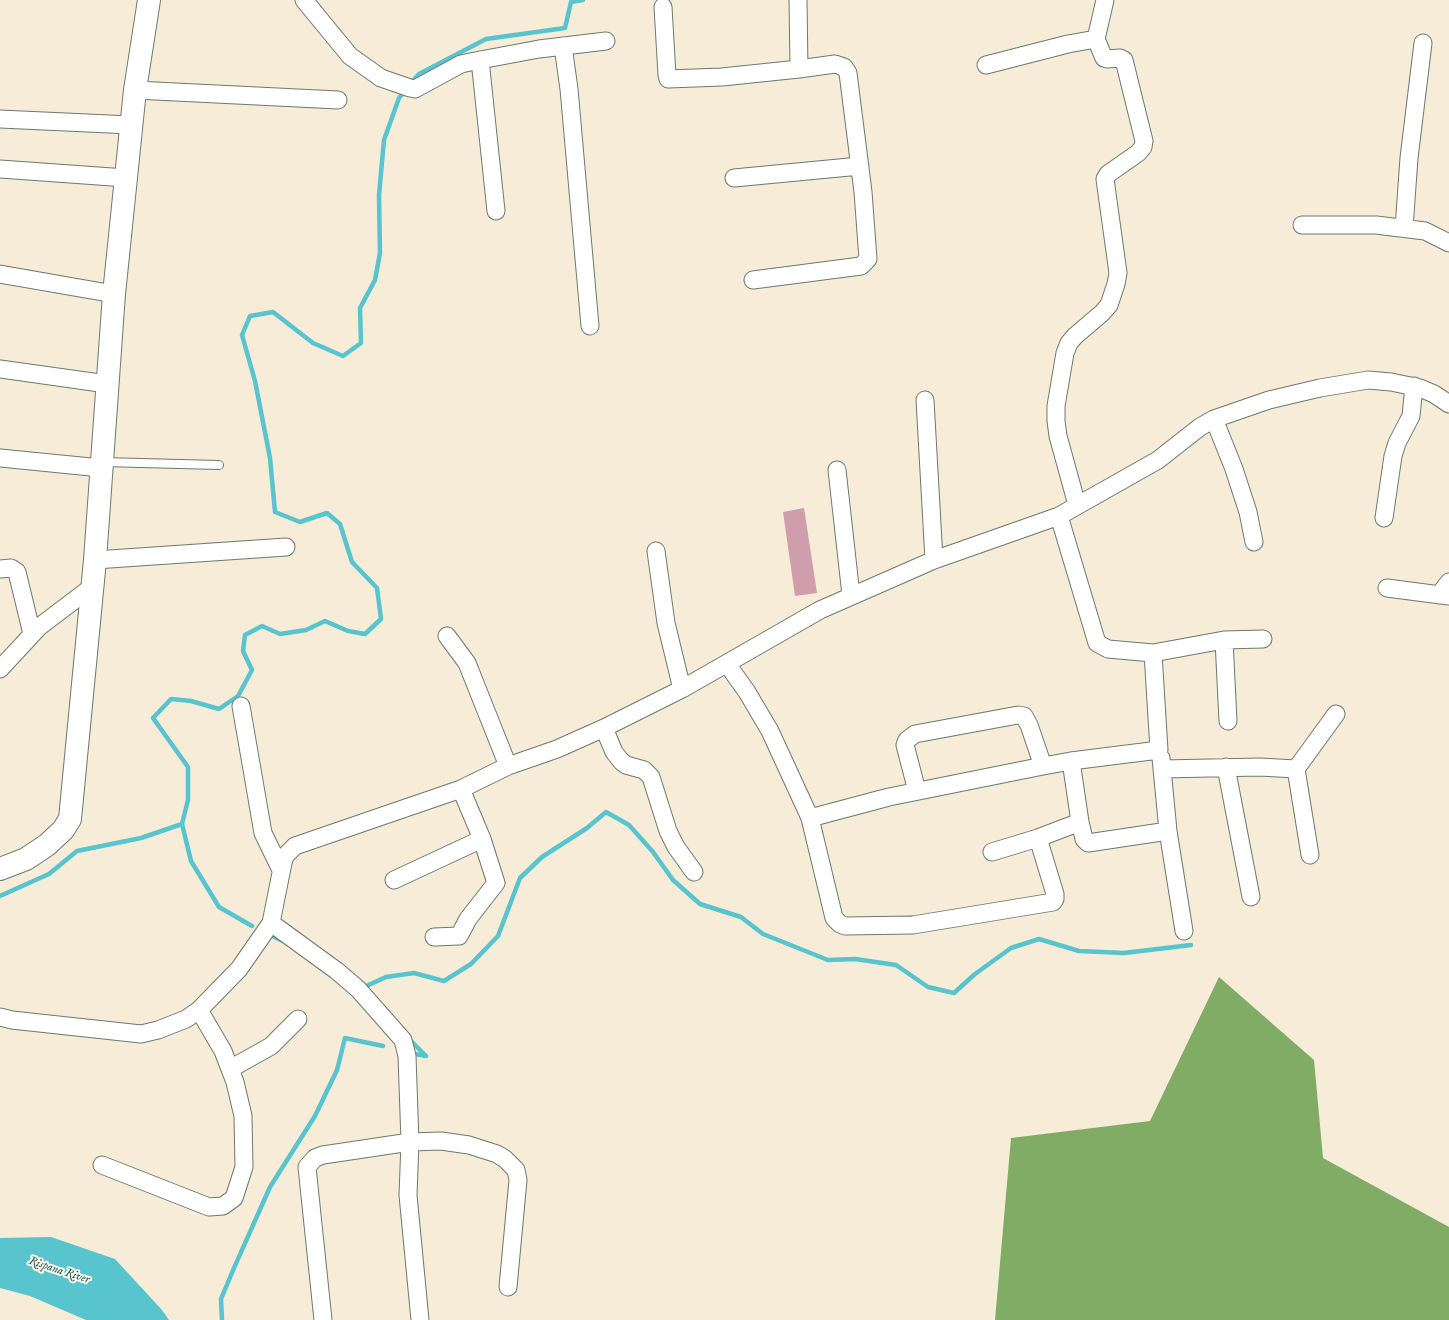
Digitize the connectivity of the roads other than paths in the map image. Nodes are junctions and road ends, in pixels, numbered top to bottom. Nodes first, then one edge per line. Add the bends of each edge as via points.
1 (149, 0) edge
2 (304, 0) edge
3 (798, 0) edge
4 (1105, 0) edge
5 (663, 7) dead end
6 (1096, 39) junction
7 (606, 41) dead end
8 (1423, 43) dead end
9 (563, 46) junction
10 (480, 60) junction
11 (986, 65) dead end
12 (799, 69) junction
13 (135, 90) junction
14 (338, 100) dead end
15 (0, 119) edge
16 (131, 125) junction
17 (860, 166) junction
18 (0, 170) edge
19 (126, 178) junction
20 (734, 178) dead end
21 (496, 211) dead end
22 (1302, 225) dead end
23 (1404, 228) junction
24 (1449, 242) edge
25 (0, 274) edge
26 (753, 280) dead end
27 (114, 294) junction
28 (590, 326) dead end
29 (0, 369) edge
30 (107, 384) junction
31 (1414, 386) junction
32 (925, 400) dead end
33 (1449, 404) edge
34 (1214, 419) junction
35 (0, 458) edge
36 (102, 465) junction
37 (219, 465) dead end
38 (837, 470) dead end
39 (1078, 505) junction
40 (1059, 516) junction
41 (1384, 518) dead end
42 (1254, 542) dead end
43 (286, 547) dead end
44 (656, 551) dead end
45 (95, 560) junction
46 (934, 560) junction
47 (0, 569) edge
48 (93, 586) junction
49 (1387, 588) dead end
50 (1446, 591) edge
51 (851, 596) junction
52 (32, 634) junction
53 (447, 636) dead end
54 (1263, 639) dead end
55 (1224, 640) junction
56 (1153, 653) junction
57 (727, 664) junction
58 (0, 669) edge
59 (682, 689) junction
60 (241, 706) dead end
61 (1336, 714) dead end
62 (1228, 721) dead end
63 (604, 728) junction
64 (1159, 750) junction
65 (1071, 761) junction
66 (508, 766) junction
67 (1043, 766) junction
68 (1226, 767) junction
69 (1162, 769) junction
70 (1296, 769) junction
71 (461, 789) junction
72 (916, 791) junction
73 (810, 818) junction
74 (1080, 822) junction
75 (1168, 831) junction
76 (1038, 838) junction
77 (482, 839) junction
78 (992, 852) dead end
79 (1310, 855) dead end
80 (0, 869) edge
81 (281, 870) junction
82 (694, 872) dead end
83 (394, 880) dead end
84 (1251, 897) dead end
85 (271, 923) junction
86 (1184, 931) dead end
87 (434, 937) dead end
88 (199, 1010) junction
89 (0, 1017) edge
90 (298, 1019) dead end
91 (230, 1069) junction
92 (410, 1142) junction
93 (102, 1165) dead end
94 (508, 1287) dead end
95 (323, 1320) edge
96 (420, 1320) edge

1 - 13 main road
2 - 10 street via 350,56 376,75 404,86 418,87 461,64
3 - 12 street
4 - 6 street
5 - 12 street via 668,79
6 - 11 street
6 - 39 street via 1104,58 1124,60 1144,141 1138,153 1108,174 1105,179 1118,273 1109,305 1069,342 1065,353 1056,421
7 - 9 street
8 - 23 street via 1409,158
9 - 10 street
9 - 28 street
10 - 21 street
12 - 17 street via 835,64 846,70
13 - 14 street
13 - 16 main road
15 - 16 street
16 - 19 main road
17 - 20 street
17 - 26 street via 868,248 867,262 861,266
18 - 19 street
19 - 27 main road
22 - 23 street via 1376,224
23 - 24 street via 1425,231
25 - 27 street
27 - 30 main road
29 - 30 street
30 - 36 main road
31 - 33 street via 1434,394
31 - 34 street via 1361,381 1269,400
31 - 41 street via 1411,416 1393,456
32 - 46 street
34 - 39 street via 1158,460
34 - 42 street via 1234,468 1248,512
35 - 36 street
36 - 37 lane
36 - 45 main road
38 - 51 street
39 - 40 street
40 - 46 street
40 - 56 street via 1097,643 1108,649
43 - 45 street
44 - 59 street via 666,623
45 - 48 main road
46 - 51 street
47 - 52 street via 11,568 17,572
48 - 52 street
48 - 80 main road via 70,819 63,830 47,845 26,859
49 - 50 street
51 - 57 street via 820,610
52 - 58 street
53 - 66 street via 467,664
54 - 55 street
55 - 56 street
55 - 62 street
56 - 64 street
57 - 59 street
57 - 73 street via 770,731
59 - 63 street
60 - 81 street via 263,833
61 - 70 street
63 - 66 street via 557,749
63 - 82 street via 614,752 621,761 644,770 651,777 668,831
64 - 65 street
64 - 69 street
65 - 67 street
65 - 74 street
66 - 71 street
67 - 72 street
67 - 72 street via 1024,716 915,734 907,740 906,745
68 - 69 street
68 - 70 street
68 - 84 street
69 - 75 street
70 - 79 street
71 - 77 street
71 - 81 street via 295,846 285,856
72 - 73 street
73 - 76 street via 834,918 845,926 913,925 1053,902 1055,894
74 - 75 street via 1084,839 1090,844
74 - 76 street
75 - 86 street
76 - 78 street
77 - 83 street
77 - 87 street via 496,878 495,886 468,919 458,936
81 - 85 street
85 - 88 street via 239,969
85 - 92 street via 337,971 358,990 402,1040 407,1056
88 - 89 street via 186,1019 141,1034
88 - 91 street via 223,1051
90 - 91 street via 271,1046
91 - 93 street via 243,1116 244,1167 234,1198 229,1203 209,1207
92 - 94 street via 441,1141 469,1145 497,1154 516,1170 518,1180
92 - 95 street via 323,1155 315,1158 307,1167
92 - 96 street via 408,1195

